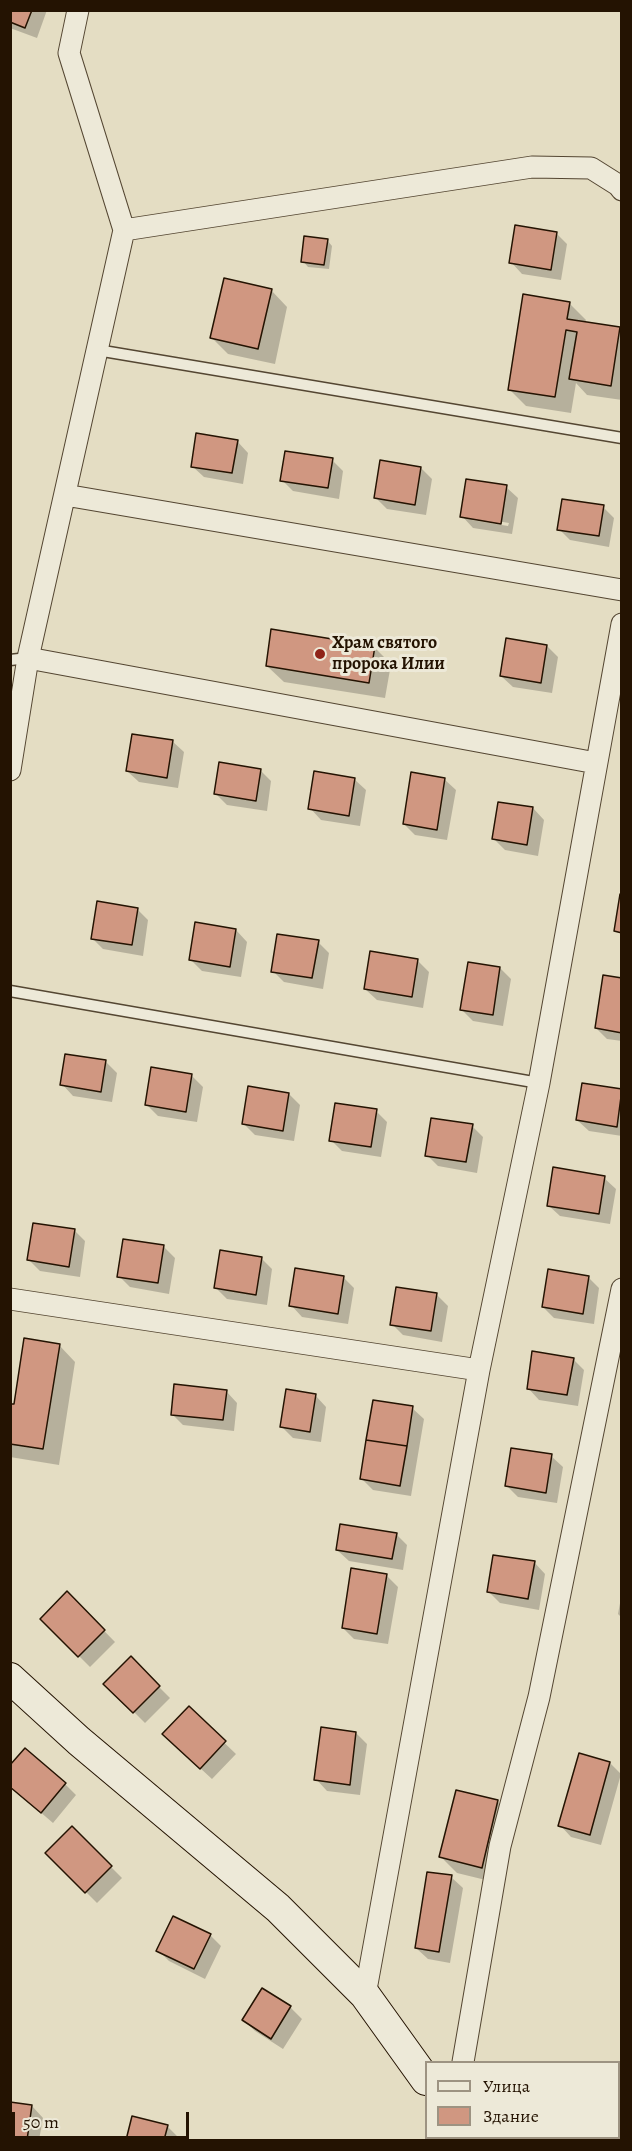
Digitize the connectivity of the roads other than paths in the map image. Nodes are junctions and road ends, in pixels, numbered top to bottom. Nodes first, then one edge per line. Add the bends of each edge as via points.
1 (78, 10) edge
2 (621, 190) edge
3 (124, 230) junction
4 (97, 350) junction
5 (621, 438) edge
6 (65, 495) junction
7 (621, 590) edge
8 (621, 624) edge
9 (19, 659) edge
10 (596, 763) junction
11 (10, 770) edge
12 (10, 991) edge
13 (538, 1083) junction
14 (621, 1289) edge
15 (10, 1299) edge
16 (479, 1370) junction
17 (10, 1678) edge
18 (365, 1995) junction
19 (463, 2061) edge
20 (425, 2079) edge

1 - 3 street via 69,53
2 - 3 street via 591,168 532,167
3 - 4 street
4 - 5 lane
4 - 6 street
6 - 7 street
6 - 9 street
8 - 10 street
9 - 10 street
9 - 11 street
10 - 13 street
12 - 13 lane
13 - 16 street
14 - 19 street via 539,1697 500,1846
15 - 16 street
16 - 18 street
17 - 18 street via 79,1741 279,1908
18 - 20 street

